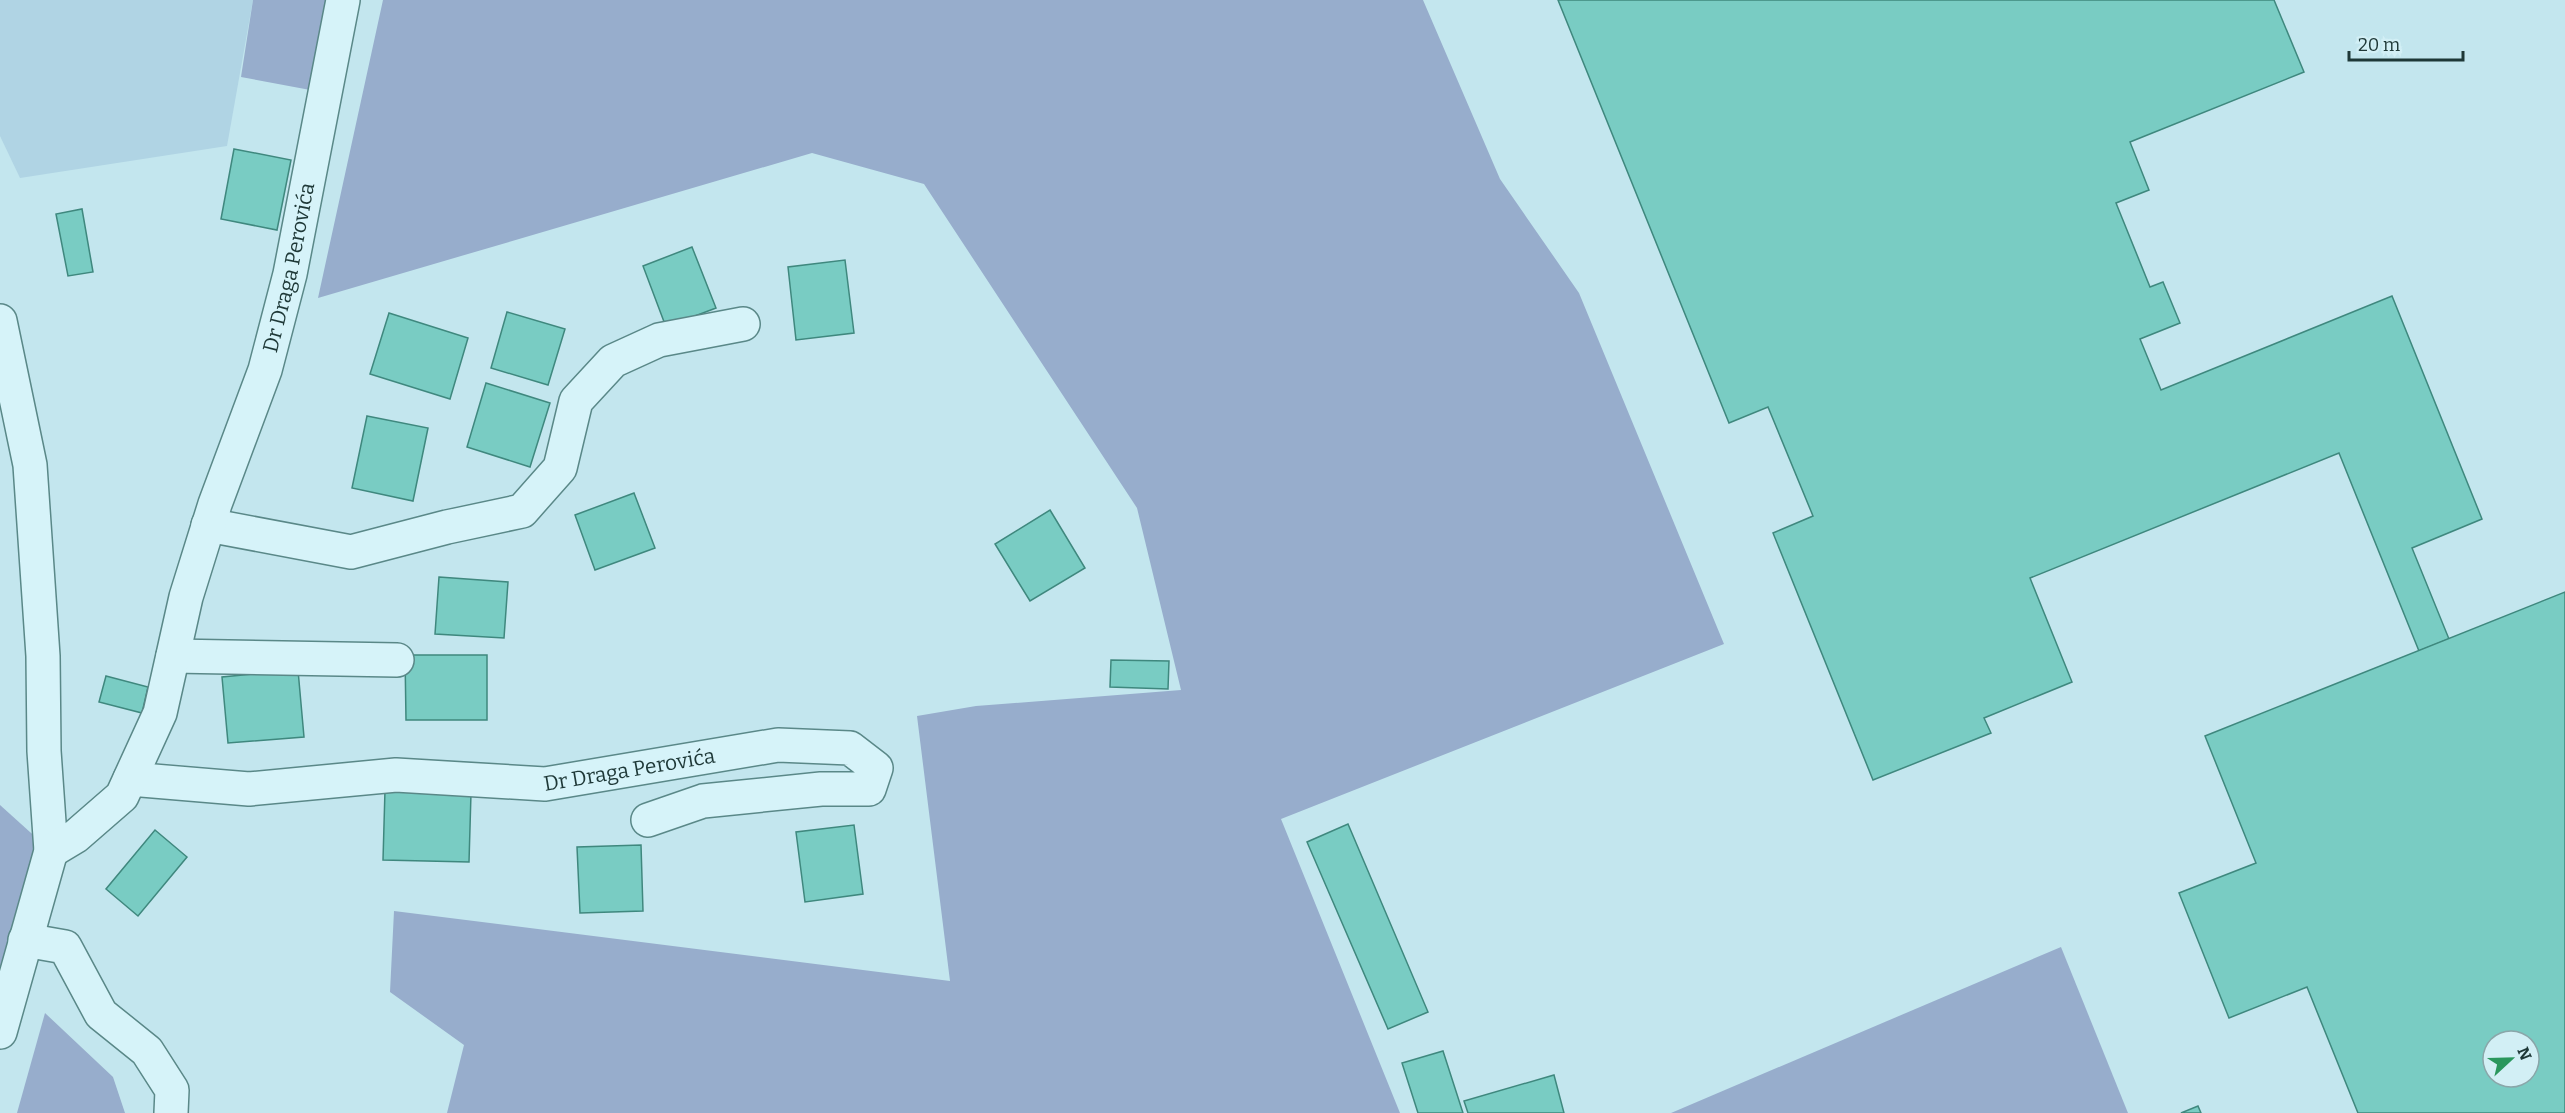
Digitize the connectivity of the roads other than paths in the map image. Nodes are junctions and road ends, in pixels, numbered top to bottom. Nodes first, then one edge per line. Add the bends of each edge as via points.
1 (343, 0) edge
2 (0, 321) edge
3 (743, 324) dead end
4 (208, 525) junction
5 (173, 656) junction
6 (397, 660) dead end
7 (130, 778) junction
8 (648, 820) dead end
9 (51, 851) junction
10 (26, 940) junction
11 (0, 1032) edge
12 (171, 1113) edge

1 - 4 street, Dr Draga Perovića via 284,296 265,370
2 - 9 street via 30,465
3 - 4 street via 659,340 613,361 576,401 560,468 522,511 351,552
4 - 5 street, Dr Draga Perovića
5 - 6 street
5 - 7 street, Dr Draga Perovića via 160,713
7 - 8 street, Dr Draga Perovića via 249,789 396,775 544,784 778,745 850,748 876,768 869,789 821,789 703,801
7 - 9 street, Dr Draga Perovića via 122,796 76,836
9 - 10 street
10 - 11 street
10 - 12 street via 65,947 101,1014 147,1051 172,1090

